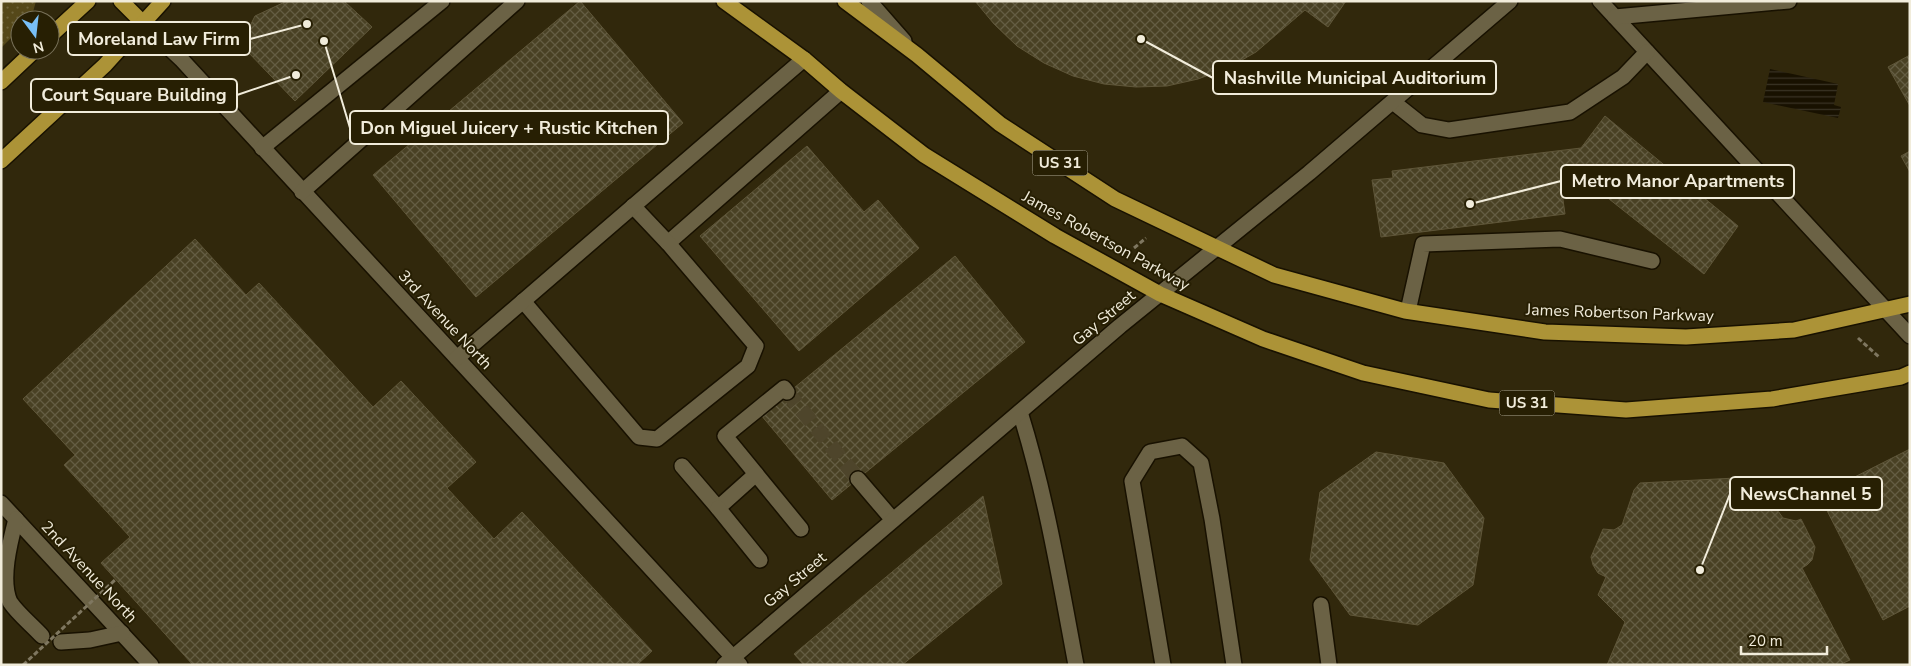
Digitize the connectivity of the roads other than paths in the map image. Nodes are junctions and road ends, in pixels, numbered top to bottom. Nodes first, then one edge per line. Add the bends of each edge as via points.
1 (88, 1) edge
2 (121, 1) edge
3 (163, 1) edge
4 (442, 1) edge
5 (517, 1) edge
6 (724, 1) edge
7 (845, 1) edge
8 (869, 1) edge
9 (1510, 1) edge
10 (1600, 1) edge
11 (1789, 1) edge
12 (1615, 16) junction
13 (144, 24) junction
14 (60, 27) edge
15 (1647, 52) junction
16 (917, 55) junction
17 (804, 59) junction
18 (24, 60) edge
19 (1, 82) edge
20 (841, 90) junction
21 (1393, 102) junction
22 (262, 148) junction
23 (1, 161) edge
24 (302, 192) junction
25 (633, 206) junction
26 (668, 244) junction
27 (1218, 249) junction
28 (1652, 261) dead end
29 (1160, 294) junction
30 (523, 301) junction
31 (1910, 304) edge
32 (1886, 310) junction
33 (1408, 311) junction
34 (1910, 336) edge
35 (457, 358) junction
36 (1910, 374) edge
37 (787, 392) dead end
38 (1020, 412) junction
39 (682, 466) dead end
40 (756, 474) junction
41 (858, 479) tunnel mouth
42 (1, 503) edge
43 (718, 508) junction
44 (16, 519) junction
45 (893, 520) junction
46 (801, 529) dead end
47 (760, 560) dead end
48 (1321, 604) dead end
49 (122, 634) junction
50 (42, 636) dead end
51 (61, 642) dead end
52 (732, 662) edge
53 (151, 665) edge
54 (1076, 665) edge
55 (1163, 665) edge
56 (1234, 665) edge
57 (1329, 665) edge

1 - 14 main road
2 - 13 main road, 3rd Avenue North
3 - 13 main road
4 - 22 street
5 - 24 street
6 - 17 main road, James Robertson Parkway / US 31
7 - 16 main road, James Robertson Parkway / US 31
8 - 16 street
9 - 21 street, Gay Street
10 - 12 street
11 - 12 street
12 - 15 street
13 - 22 street, 3rd Avenue North
13 - 23 main road via 105,65
15 - 21 street via 1623,77 1570,112 1450,130 1422,125
15 - 32 street
16 - 27 main road, James Robertson Parkway / US 31 via 1000,124 1115,199
17 - 20 main road, James Robertson Parkway / US 31
17 - 25 street
18 - 19 main road
20 - 26 street
20 - 29 main road, James Robertson Parkway / US 31 via 924,155 1055,236
21 - 27 street, Gay Street
22 - 24 street, 3rd Avenue North
24 - 35 street, 3rd Avenue North
25 - 26 street
25 - 30 street
26 - 30 street via 756,346 748,366 657,439 639,437
27 - 29 street, Gay Street
27 - 33 main road, James Robertson Parkway / US 31 via 1274,275
28 - 33 street via 1560,239 1423,244
29 - 36 main road, James Robertson Parkway / US 31 via 1264,339 1363,373 1489,400 1626,410 1772,399
29 - 38 street, Gay Street
30 - 35 street
31 - 32 main road, James Robertson Parkway / US 31
32 - 33 main road, James Robertson Parkway / US 31 via 1794,330 1686,337 1546,332
32 - 34 street
35 - 52 street, 3rd Avenue North
37 - 40 street via 784,388 725,436
38 - 45 street, Gay Street
38 - 54 street via 1048,516
39 - 43 street
40 - 43 street
40 - 46 street
41 - 45 street
42 - 44 street, 2nd Avenue North
43 - 47 street
44 - 49 street, 2nd Avenue North
44 - 50 street via 6,555 4,585 9,602
45 - 52 street, Gay Street
48 - 57 street
49 - 51 street
49 - 53 street, 2nd Avenue North
55 - 56 street via 1132,480 1150,452 1182,446 1201,463

